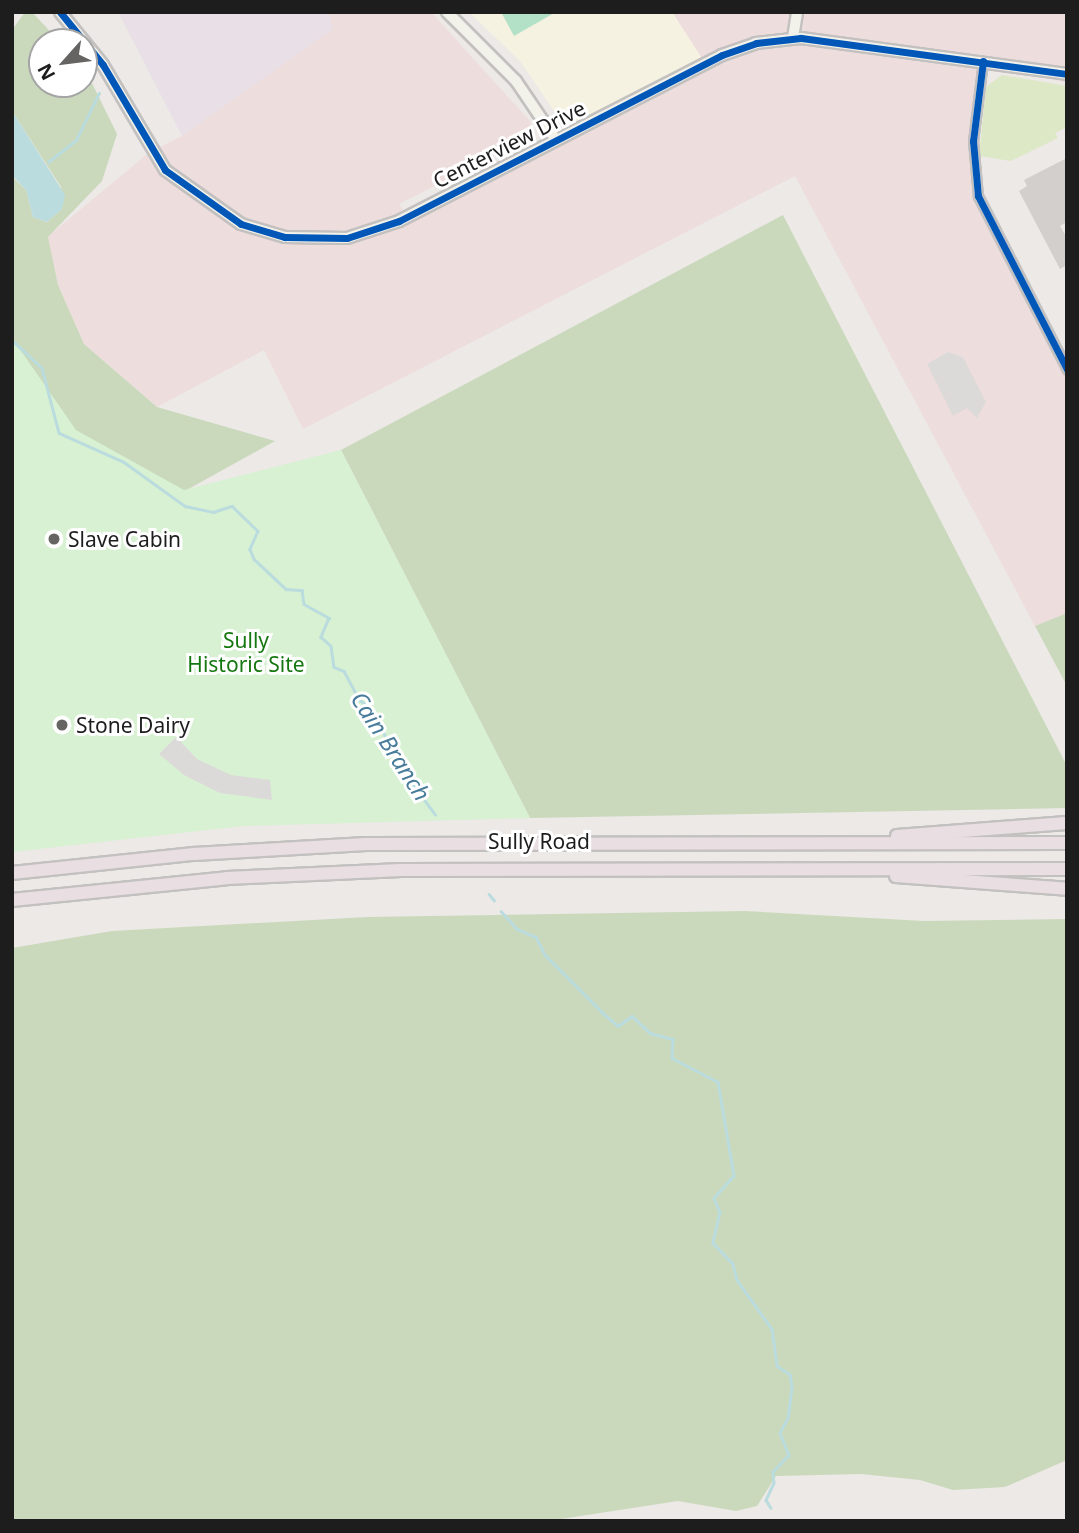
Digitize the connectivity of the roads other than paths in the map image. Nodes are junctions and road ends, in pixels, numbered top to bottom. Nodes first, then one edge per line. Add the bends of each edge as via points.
1 (60, 12) edge
2 (447, 12) edge
3 (797, 12) edge
4 (793, 37) junction
5 (983, 61) junction
6 (1067, 74) edge
7 (556, 140) junction
8 (1067, 369) edge
9 (1067, 823) edge
10 (841, 842) junction
11 (1067, 843) edge
12 (823, 869) junction
13 (1067, 869) edge
14 (12, 873) edge
15 (1067, 889) edge
16 (12, 900) edge

1 - 7 street, Centerview Drive via 103,65 150,152 180,185 241,224 285,237 347,238 386,226
2 - 7 street via 516,81
3 - 4 street
4 - 5 street, Centerview Drive
4 - 7 street, Centerview Drive via 722,55
5 - 6 street, Centerview Drive
5 - 8 street via 973,141 978,196
9 - 10 highway via 980,826
10 - 11 highway, Sully Road
10 - 14 highway, Sully Road via 366,844 173,855
12 - 13 highway, Sully Road
12 - 15 highway
12 - 16 highway, Sully Road via 358,871

